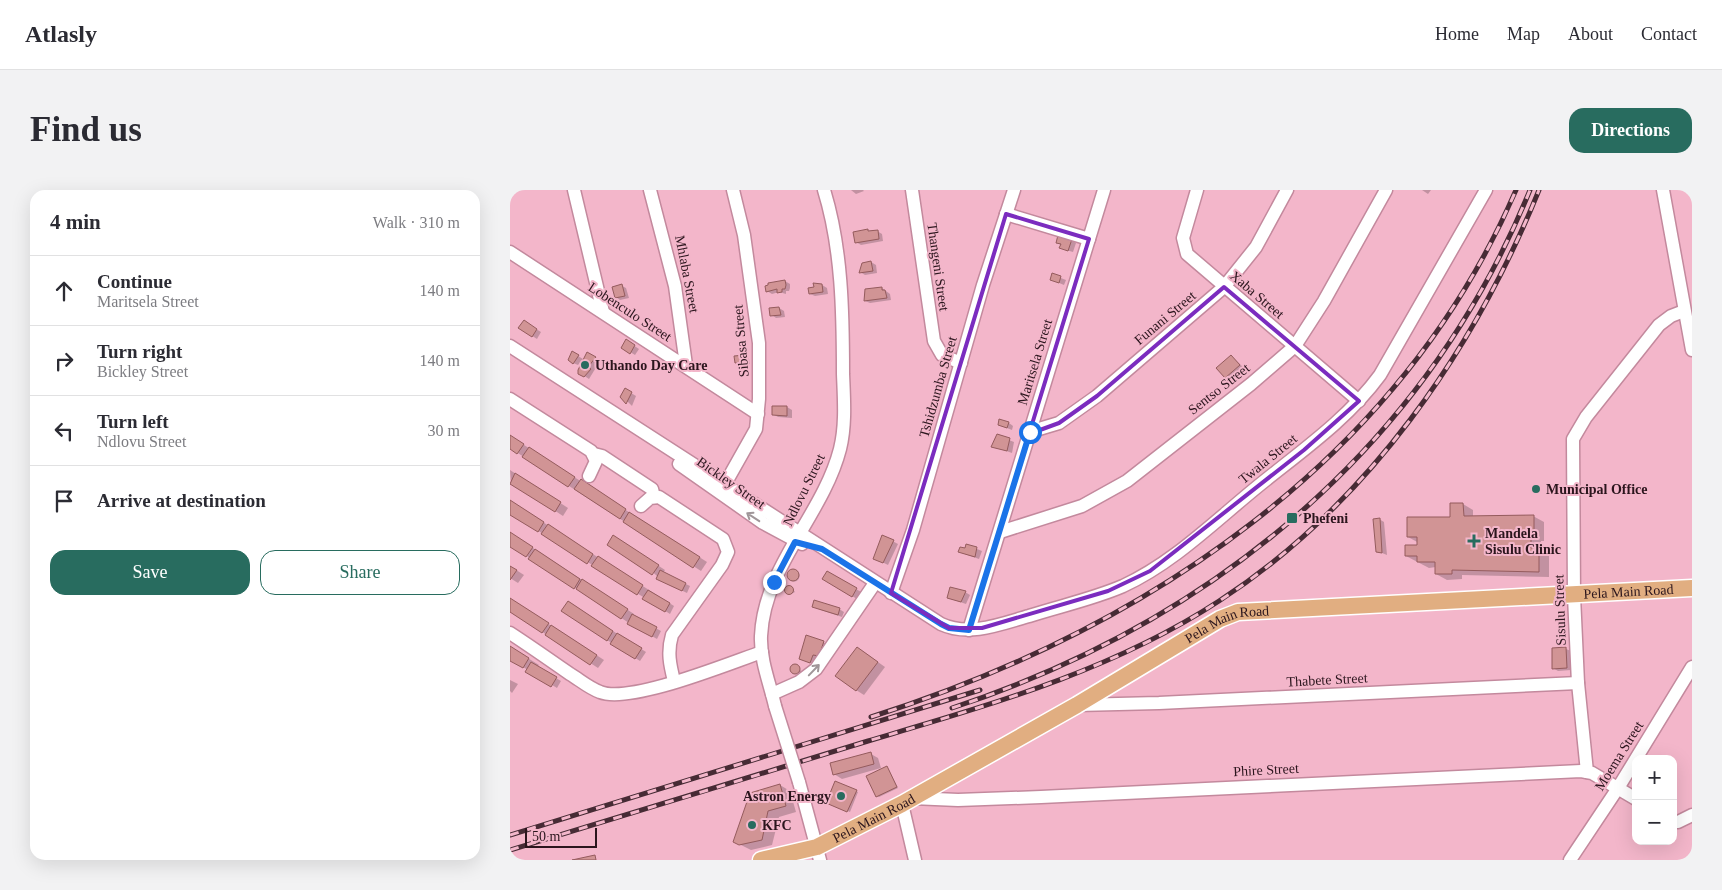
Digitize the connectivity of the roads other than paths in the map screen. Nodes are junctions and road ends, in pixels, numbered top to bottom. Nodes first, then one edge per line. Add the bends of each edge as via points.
1 (574, 190) edge
2 (650, 190) edge
3 (733, 190) edge
4 (824, 190) edge
5 (912, 190) edge
6 (1014, 190) edge
7 (1104, 190) edge
8 (1197, 190) edge
9 (1287, 190) edge
10 (1386, 190) edge
11 (1486, 190) edge
12 (1663, 190) edge
13 (1006, 214) junction
14 (1089, 239) junction
15 (510, 252) edge
16 (1224, 287) junction
17 (1684, 311) junction
18 (603, 312) junction
19 (510, 346) edge
20 (1295, 346) junction
21 (1692, 350) edge
22 (961, 363) junction
23 (686, 365) junction
24 (510, 399) edge
25 (1359, 401) junction
26 (758, 414) junction
27 (632, 426) junction
28 (1030, 432) junction
29 (594, 454) junction
30 (589, 476) dead end
31 (725, 484) junction
32 (654, 497) junction
33 (641, 506) dead end
34 (1000, 532) junction
35 (798, 537) junction
36 (875, 584) junction
37 (1692, 588) edge
38 (891, 593) junction
39 (1574, 596) junction
40 (969, 630) junction
41 (510, 633) edge
42 (762, 652) junction
43 (1692, 667) edge
44 (674, 682) junction
45 (1578, 683) junction
46 (774, 700) junction
47 (1077, 705) junction
48 (1587, 772) junction
49 (1618, 788) junction
50 (1632, 797) edge
51 (907, 801) junction
52 (1692, 815) edge
53 (1677, 822) edge
54 (818, 854) edge
55 (761, 860) edge
56 (915, 860) edge
57 (1570, 860) edge

1 - 18 street
2 - 23 street, Mhlaba Street via 675,286
3 - 26 street, Sibasa Street via 744,235 759,343
4 - 35 street, Ndlovu Street via 833,229 841,296 844,425 840,450
5 - 22 street, Thangeni Street via 934,341 942,355
6 - 13 street, Tshidzumba Street
7 - 14 street, Maritsela Street
8 - 16 street, Xaba Street via 1183,238 1184,247 1193,261
9 - 16 street, Funani Street via 1256,247
10 - 20 street, Sentso Street
11 - 25 street, Twala Street via 1391,358
12 - 17 street
13 - 14 street
13 - 22 street, Tshidzumba Street
14 - 28 street, Maritsela Street
15 - 18 street, Lobenculo Street
16 - 20 street, Xaba Street
16 - 28 street, Funani Street via 1097,396 1059,423
17 - 21 street
17 - 39 street, Sisulu Street via 1659,325 1576,432 1572,453
18 - 23 street, Lobenculo Street
19 - 27 street, Bickley Street
20 - 25 street, Xaba Street
20 - 34 street, Sentso Street via 1127,481 1082,506
22 - 38 street, Tshidzumba Street
23 - 26 street, Lobenculo Street
24 - 29 street
25 - 40 street, Twala Street via 1304,450 1181,550 1150,571 1100,594 1008,622
26 - 31 street, Sibasa Street via 756,429
27 - 31 street, Bickley Street
35 -> 27 street, Bickley Street via 721,495
28 - 34 street, Maritsela Street
29 - 30 street via 596,461
29 - 32 street via 652,489
31 - 35 street, Bickley Street
32 - 33 street
32 - 44 street via 723,539 728,552 672,635 668,647
34 - 40 street, Maritsela Street
35 - 36 street, Bickley Street
35 - 42 street, Ndlovu Street via 766,602
36 - 38 street, Bickley Street
46 -> 36 street via 816,669
37 - 39 main road, Pela Main Road
38 - 40 street, Bickley Street via 949,628
39 - 45 street, Sisulu Street
39 - 47 main road, Pela Main Road via 1238,612 1220,619
41 - 44 street via 600,692 616,696 633,694
42 - 44 street
42 - 46 street, Ndlovu Street
43 - 49 street, Moema Street
45 - 47 street, Thabete Street
45 - 48 street, Sisulu Street
46 - 54 street, Ndlovu Street, bridge
47 - 51 main road, Pela Main Road
48 - 49 street, Phire Street
48 - 51 street, Phire Street
49 - 50 street, Phire Street
49 - 57 street, Moema Street
51 - 54 main road, Pela Main Road
51 - 56 street
52 - 53 street
54 - 55 main road, Pela Main Road

